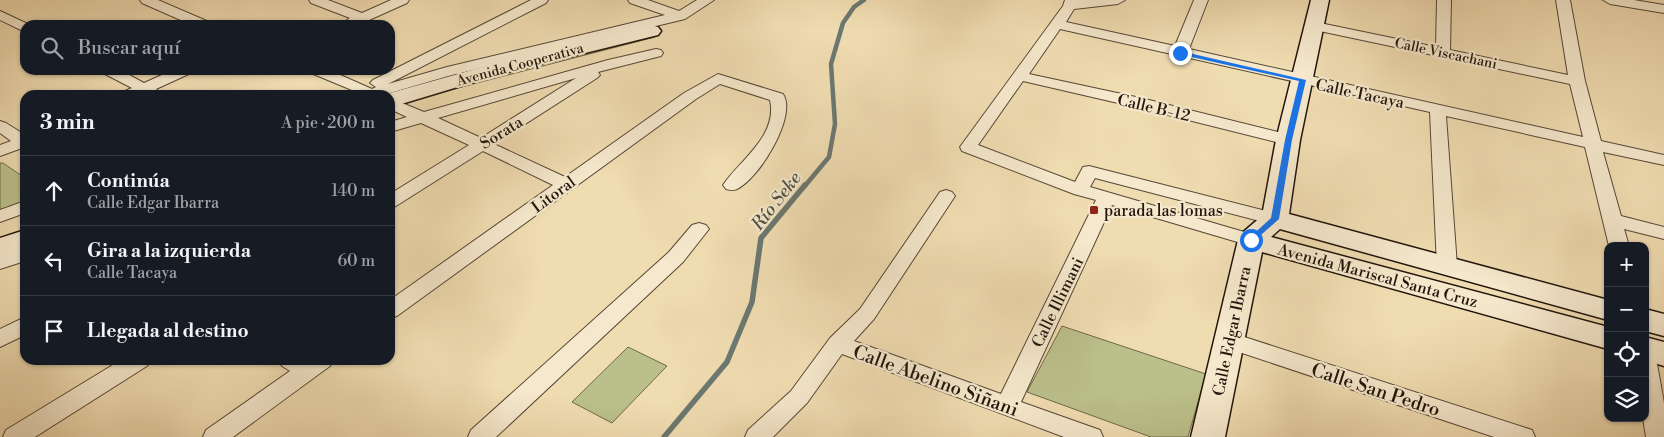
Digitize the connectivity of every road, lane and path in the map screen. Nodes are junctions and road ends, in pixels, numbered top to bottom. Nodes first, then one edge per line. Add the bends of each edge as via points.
1 (147, 0) edge
2 (178, 0) edge
3 (316, 0) edge
4 (402, 0) edge
5 (542, 0) edge
6 (635, 0) edge
7 (707, 0) edge
8 (1118, 0) edge
9 (1201, 0) edge
10 (1320, 0) edge
11 (1444, 0) edge
12 (1563, 0) edge
13 (1610, 0) edge
14 (1071, 3) edge
15 (162, 6) junction
16 (1664, 10) edge
17 (0, 15) edge
18 (680, 16) junction
19 (362, 18) junction
20 (193, 20) edge
21 (357, 20) edge
22 (1057, 24) junction
23 (20, 25) edge
24 (1315, 26) junction
25 (652, 44) joint
26 (1443, 52) junction
27 (1180, 53) junction
28 (612, 63) junction
29 (118, 75) edge
30 (178, 75) edge
31 (327, 75) edge
32 (1020, 76) junction
33 (718, 79) joint
34 (1303, 80) junction
35 (1577, 81) junction
36 (146, 90) edge
37 (153, 90) edge
38 (358, 90) edge
39 (374, 90) edge
40 (382, 90) edge
41 (399, 110) edge
42 (1438, 110) junction
43 (0, 126) edge
44 (20, 138) edge
45 (1288, 140) junction
46 (20, 143) edge
47 (1593, 144) junction
48 (480, 145) junction
49 (0, 151) edge
50 (1664, 160) edge
51 (566, 185) junction
52 (732, 185) dead end
53 (1080, 190) junction
54 (946, 196) dead end
55 (1106, 198) junction
56 (395, 199) edge
57 (20, 209) edge
58 (0, 216) edge
59 (1275, 219) junction
60 (1613, 220) junction
61 (20, 223) edge
62 (0, 229) edge
63 (699, 229) dead end
64 (1664, 233) edge
65 (1251, 240) junction
66 (20, 241) edge
67 (1618, 242) edge
68 (0, 248) edge
69 (20, 256) edge
70 (0, 262) edge
71 (1447, 266) junction
72 (395, 307) edge
73 (1604, 309) edge
74 (1649, 321) edge
75 (1664, 326) edge
76 (20, 328) edge
77 (1604, 337) edge
78 (0, 339) edge
79 (1229, 340) junction
80 (838, 344) junction
81 (1649, 349) edge
82 (1664, 354) edge
83 (131, 365) edge
84 (305, 365) edge
85 (1648, 377) edge
86 (1007, 406) junction
87 (15, 437) edge
88 (215, 437) edge
89 (480, 437) edge
90 (757, 437) edge
91 (1091, 437) edge
92 (1208, 437) edge
93 (1523, 437) edge
94 (1658, 437) edge

1 - 15 street
2 - 15 street
3 - 19 street
4 - 19 street
5 - 39 street
6 - 18 street
7 - 18 street
8 - 14 street
9 - 27 street
10 - 24 main road
11 - 26 street
12 - 35 street
13 - 16 street
14 - 22 street
15 - 20 street
17 - 23 street
18 - 40 street
19 - 21 street
22 - 27 street, Calle Tacaya
22 - 32 street
24 - 26 street, Calle Viscachani
24 - 34 main road
25 - 28 street
25 - 41 main road, Avenida Cooperativa
26 - 35 street, Calle Viscachani
27 - 34 street, Calle Tacaya
28 - 41 street
28 - 48 street, Sorata
29 - 36 street
30 - 37 street
31 - 38 street
32 - 45 street, Calle B-12
32 - 53 street via 968,147
33 - 51 street, Litoral
33 - 52 street via 777,97 779,111 761,151
34 - 42 street, Calle Tacaya
34 - 45 main road
35 - 47 street
41 - 48 street
42 - 47 street, Calle Tacaya
42 - 71 street
43 - 44 street
45 - 59 main road
46 - 49 street
47 - 50 street, Calle Tacaya
47 - 60 street
48 - 51 street
48 - 56 street, Sorata
51 - 72 street, Litoral
53 - 55 street, Avenida Mariscal Santa Cruz
53 - 59 street, Avenida Mariscal Santa Cruz via 1089,171
54 - 80 street via 867,314
55 - 65 street, Avenida Mariscal Santa Cruz
55 - 86 street, Calle Illimani
57 - 58 street
59 - 65 main road
59 - 71 main road, Avenida Mariscal Santa Cruz
60 - 64 street
60 - 67 street
61 - 62 main road
63 - 89 street via 676,257
65 - 77 main road, Avenida Mariscal Santa Cruz
65 - 79 main road, Calle Edgar Ibarra
66 - 68 main road
69 - 70 street
71 - 73 main road, Avenida Mariscal Santa Cruz
74 - 75 main road
76 - 78 street
79 - 92 main road, Calle Edgar Ibarra
79 - 93 street, Calle San Pedro
80 - 86 street, Calle Abelino Siñani
80 - 90 street via 799,397
81 - 82 main road
83 - 87 street
84 - 88 street
85 - 94 street
86 - 91 street, Calle Abelino Siñani

